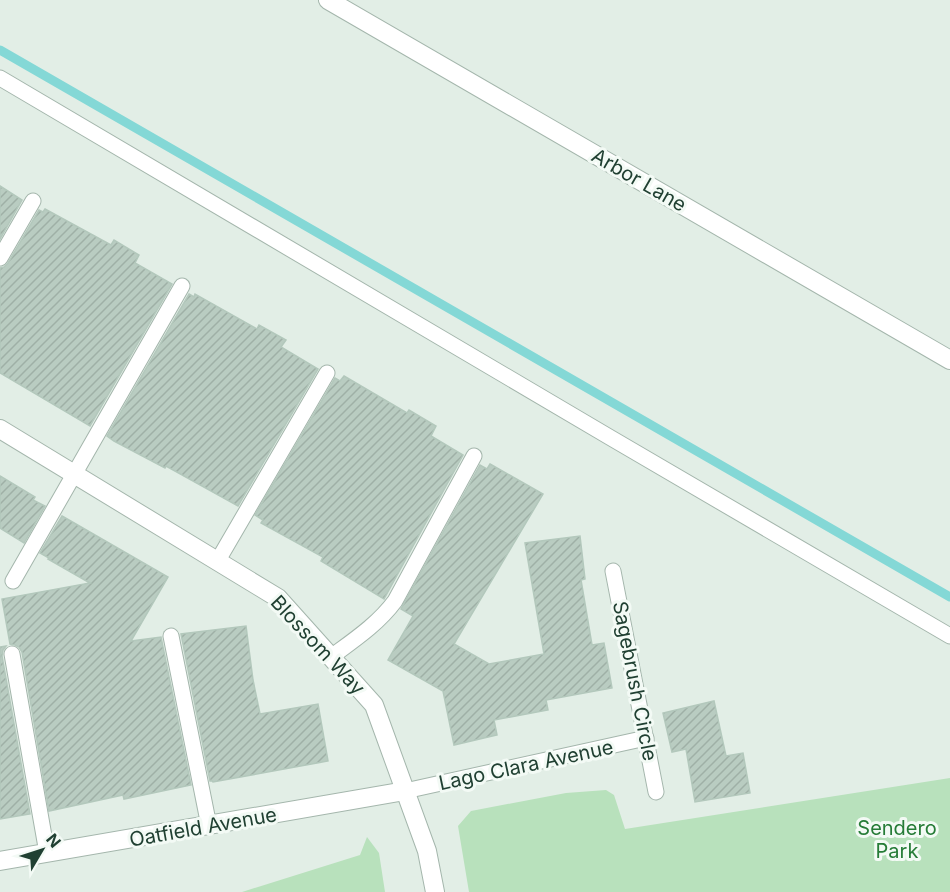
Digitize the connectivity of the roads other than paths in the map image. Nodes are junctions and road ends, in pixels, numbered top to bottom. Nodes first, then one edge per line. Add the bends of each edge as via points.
1 (328, 0) edge
2 (0, 78) edge
3 (33, 201) dead end
4 (0, 258) edge
5 (182, 286) dead end
6 (950, 360) edge
7 (327, 373) dead end
8 (0, 429) edge
9 (474, 456) dead end
10 (74, 475) junction
11 (217, 562) junction
12 (613, 571) dead end
13 (13, 581) dead end
14 (171, 636) dead end
15 (950, 636) edge
16 (12, 654) dead end
17 (331, 657) junction
18 (646, 738) junction
19 (405, 791) junction
20 (656, 792) dead end
21 (209, 825) junction
22 (47, 853) junction
23 (0, 861) edge
24 (435, 892) edge

1 - 6 street, Arbor Lane
2 - 15 lane
3 - 4 lane
5 - 10 lane
7 - 11 lane
8 - 10 street, Blossom Way
9 - 17 lane via 386,614
10 - 11 street, Blossom Way
10 - 13 lane
11 - 17 street, Blossom Way via 278,598
12 - 18 lane, Sagebrush Circle
14 - 21 lane
16 - 22 lane
17 - 19 street, Blossom Way via 374,705
18 - 19 lane, Lago Clara Avenue
18 - 20 lane, Sagebrush Circle
19 - 21 street, Oatfield Avenue
19 - 24 street, Blossom Way via 427,851
21 - 22 street, Oatfield Avenue
22 - 23 street, Oatfield Avenue

